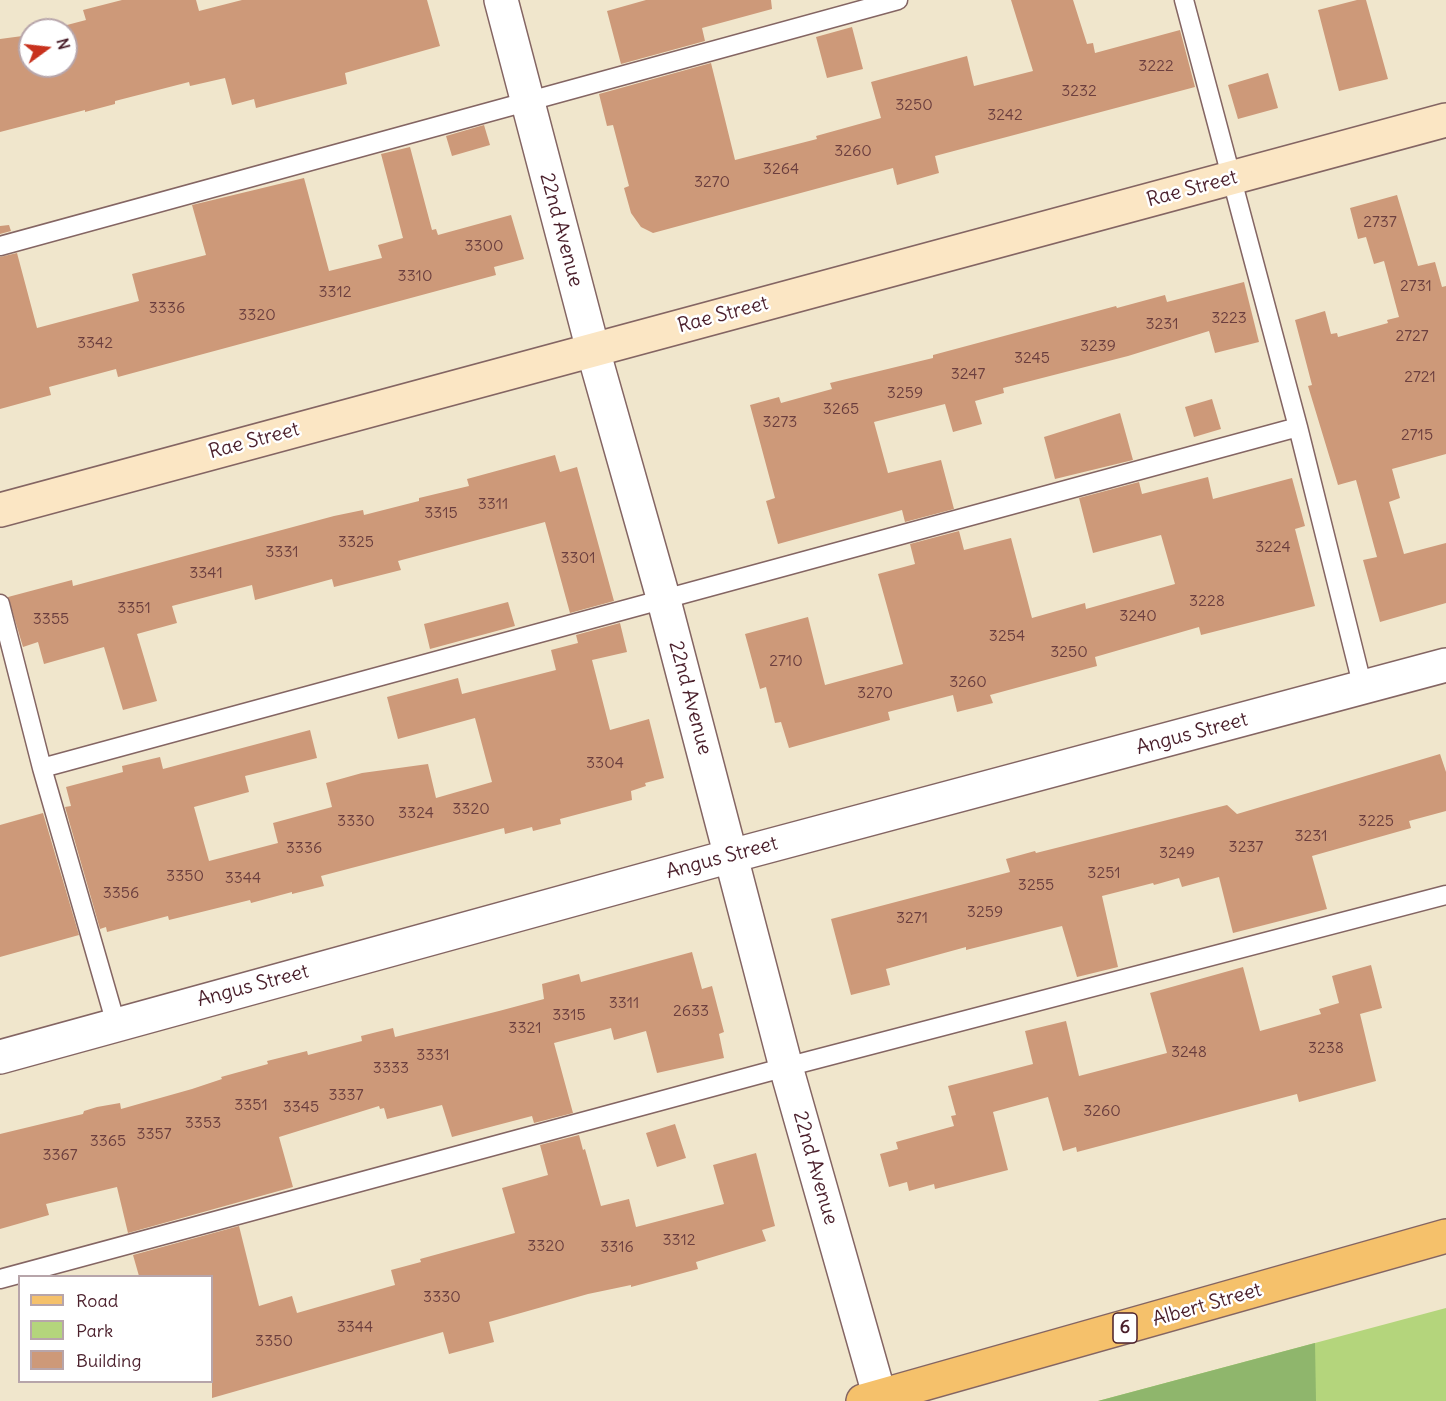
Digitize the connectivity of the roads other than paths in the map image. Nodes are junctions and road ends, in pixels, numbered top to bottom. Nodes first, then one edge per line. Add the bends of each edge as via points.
1 (501, 0) edge
2 (898, 0) edge
3 (1184, 0) edge
4 (528, 103) junction
5 (1446, 120) edge
6 (1231, 178) junction
7 (0, 246) edge
8 (593, 350) junction
9 (1298, 427) junction
10 (0, 510) edge
11 (663, 597) junction
12 (0, 604) edge
13 (1446, 665) edge
14 (1363, 688) junction
15 (42, 768) junction
16 (731, 856) junction
17 (1446, 895) edge
18 (116, 1024) junction
19 (0, 1057) edge
20 (786, 1067) junction
21 (1446, 1236) edge
22 (0, 1279) edge
23 (874, 1400) edge

1 - 4 street, 22nd Avenue
2 - 4 lane
3 - 6 lane
4 - 7 lane
4 - 8 street, 22nd Avenue
5 - 6 street, Rae Street
6 - 8 street, Rae Street
6 - 9 lane
8 - 10 street, Rae Street
8 - 11 street, 22nd Avenue
9 - 11 lane
9 - 14 lane
11 - 15 lane
11 - 16 street, 22nd Avenue
12 - 15 lane
13 - 14 street, Angus Street
14 - 16 street, Angus Street
15 - 18 lane
16 - 18 street, Angus Street
16 - 20 street, 22nd Avenue
17 - 20 lane
18 - 19 street, Angus Street
20 - 22 lane
20 - 23 street, 22nd Avenue
21 - 23 main road, Albert Street / 6

